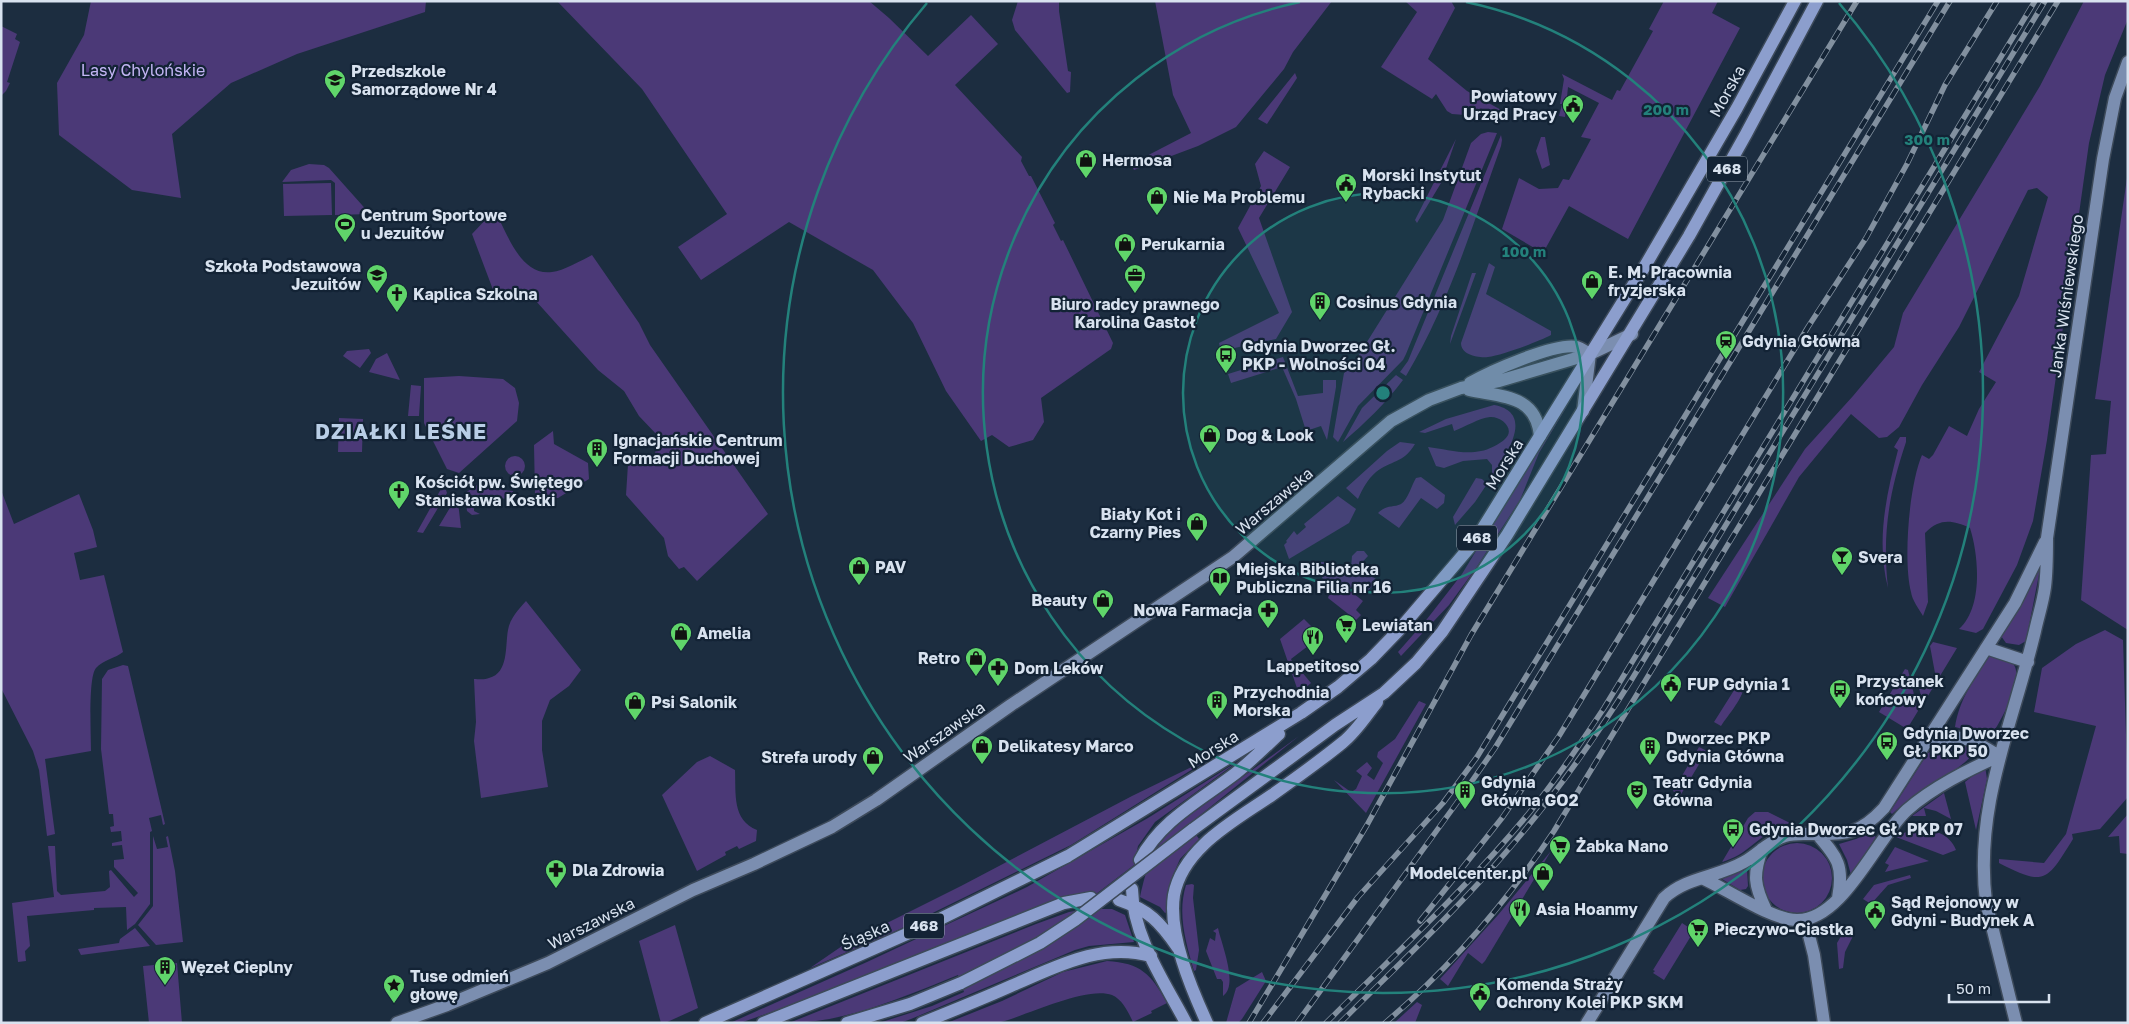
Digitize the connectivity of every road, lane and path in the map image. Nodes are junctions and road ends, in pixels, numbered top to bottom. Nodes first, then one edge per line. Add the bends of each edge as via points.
1 (1794, 1) edge
2 (1816, 1) edge
3 (2128, 62) edge
4 (1632, 334) junction
5 (1590, 354) junction
6 (1461, 388) junction
7 (1584, 411) junction
8 (1540, 436) junction
9 (2048, 538) junction
10 (1986, 648) junction
11 (2028, 662) junction
12 (1384, 694) junction
13 (1301, 713) junction
14 (1926, 743) junction
15 (1999, 756) junction
16 (1114, 829) joint
17 (1817, 834) junction
18 (1762, 849) junction
19 (1140, 860) dead end
20 (1704, 879) junction
21 (1132, 889) dead end
22 (1091, 898) dead end
23 (1838, 898) junction
24 (1119, 900) dead end
25 (1132, 905) junction
26 (1766, 910) junction
27 (1805, 920) junction
28 (1180, 952) junction
29 (1151, 956) junction
30 (397, 1023) edge
31 (705, 1023) edge
32 (763, 1023) edge
33 (847, 1023) edge
34 (922, 1023) edge
35 (1186, 1023) edge
36 (1207, 1023) edge
37 (1588, 1023) edge
38 (1824, 1023) edge
39 (2016, 1023) edge

1 - 5 main road, Morska / 468 via 1737,108
2 - 4 main road, 468 via 1746,134
3 - 9 street, Janka Wiśniewskiego via 2115,98 2105,145
4 - 5 street, Warszawska
4 - 7 main road, 468
5 - 6 street, Warszawska via 1499,381
5 - 7 street
5 - 8 main road, Morska / 468
6 - 8 street, Warszawska via 1501,394 1523,404 1536,417
6 - 30 street, Warszawska via 1429,400 1391,421 1233,557 832,827 693,890 548,962
7 - 12 main road, 468 via 1452,619 1416,663
8 - 13 main road, Morska / 468 via 1475,542 1427,598 1371,658
9 - 10 street, Janka Wiśniewskiego via 2015,603
9 - 11 street, Janka Wiśniewskiego via 2045,587
10 - 11 street
10 - 14 street, Janka Wiśniewskiego
11 - 15 street, Janka Wiśniewskiego
12 - 28 main road via 1344,741 1230,823 1184,868 1174,895 1173,915
12 - 33 main road, 468, bridge via 1335,724 1075,920 1032,947 961,983 910,1004
13 - 16 main road, Morska / 468
13 - 19 main road via 1237,772 1160,830
14 - 15 street via 1956,737 1969,739
14 - 17 street, Janka Wiśniewskiego via 1884,808 1867,825 1847,833
15 - 23 street via 1938,788 1908,809 1891,826 1860,875
15 - 39 street, Janka Wiśniewskiego via 1984,828 1983,883
16 - 31 main road, Śląska / 468 via 984,898
17 - 18 street via 1787,835
17 - 23 street via 1839,864
18 - 20 street via 1740,864
18 - 26 street via 1755,882
20 - 26 street
20 - 37 street via 1685,883 1664,898
21 - 25 main road
22 - 32 main road via 1064,904
23 - 27 street via 1819,914
24 - 25 main road
25 - 28 main road via 1157,920
25 - 29 main road
26 - 27 street via 1788,920
27 - 38 street via 1814,955
28 - 36 main road
29 - 34 main road via 1128,951 1094,954 1061,963
29 - 35 main road

